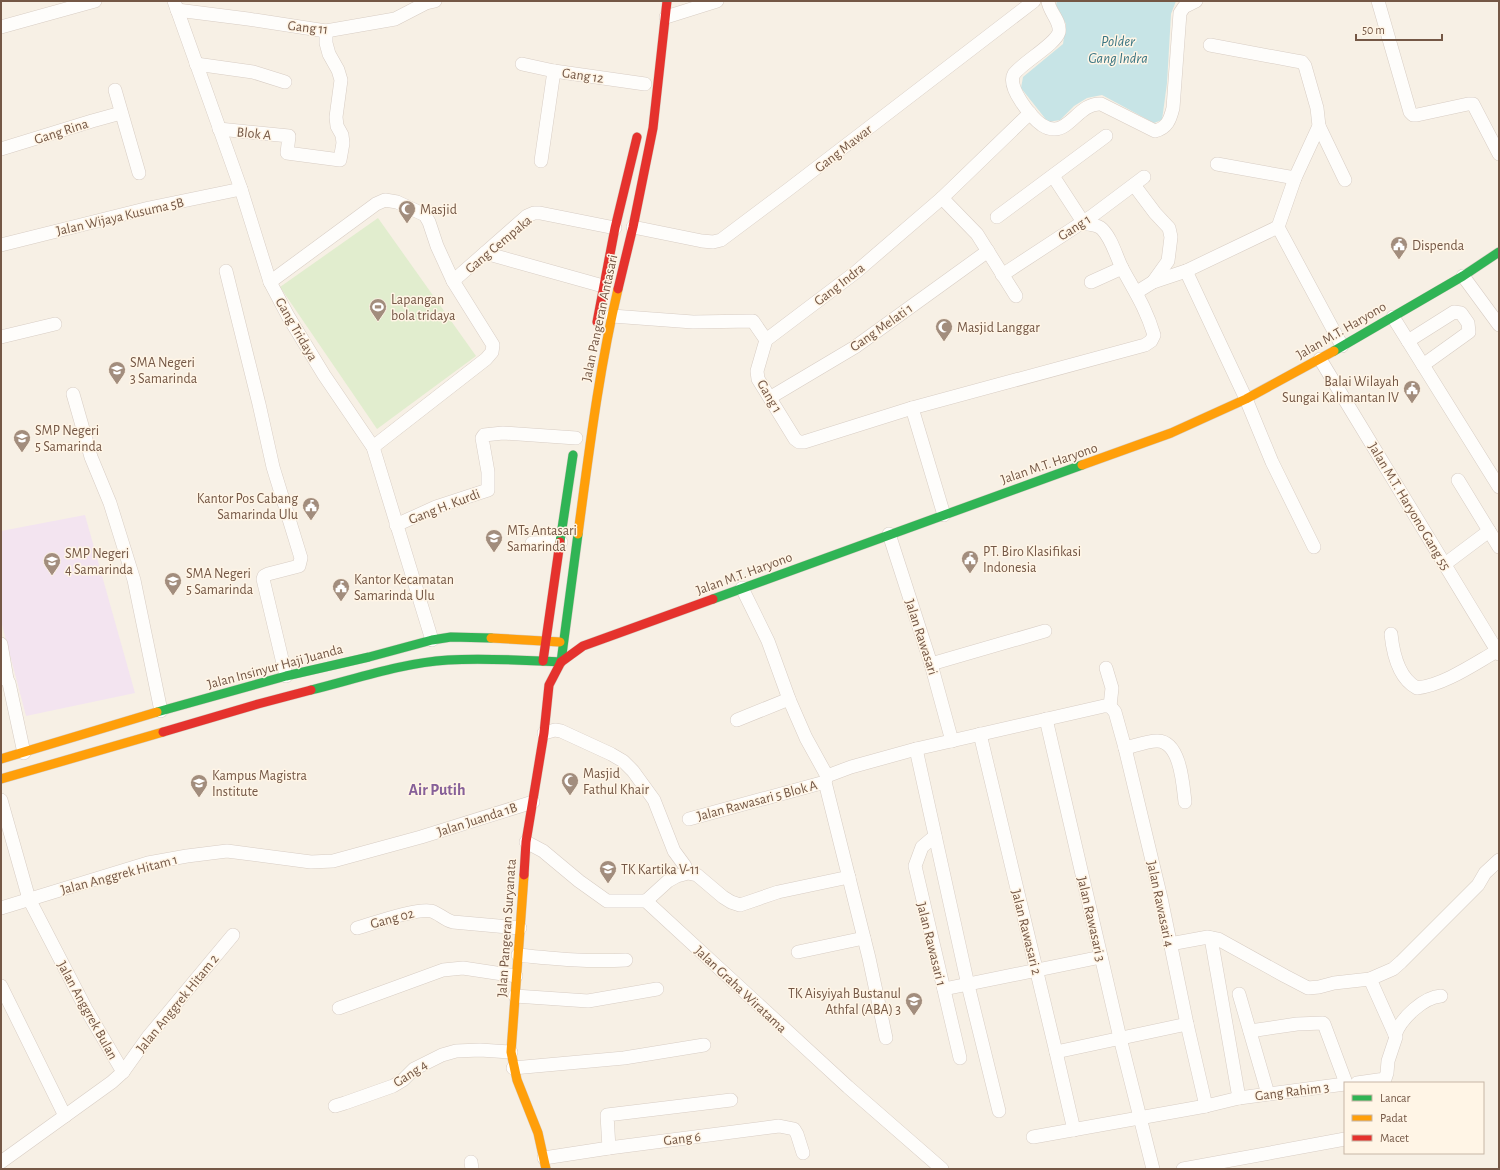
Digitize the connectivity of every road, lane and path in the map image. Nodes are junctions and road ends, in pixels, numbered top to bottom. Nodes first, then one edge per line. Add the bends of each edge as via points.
1 (95, 1) edge
2 (435, 1) edge
3 (667, 1) edge
4 (717, 1) edge
5 (1034, 1) edge
6 (1048, 1) edge
7 (1196, 1) edge
8 (1378, 1) edge
9 (175, 5) edge
10 (666, 17) junction
11 (1, 27) edge
12 (326, 31) junction
13 (1210, 45) dead end
14 (196, 64) junction
15 (522, 64) dead end
16 (554, 71) junction
17 (286, 82) dead end
18 (645, 84) dead end
19 (115, 90) dead end
20 (1030, 113) junction
21 (121, 114) junction
22 (640, 124) dead end
23 (1319, 126) junction
24 (219, 129) junction
25 (1106, 136) dead end
26 (1, 149) edge
27 (1499, 154) edge
28 (541, 161) dead end
29 (1217, 164) dead end
30 (139, 173) dead end
31 (1053, 176) junction
32 (1295, 178) junction
33 (1345, 180) dead end
34 (241, 188) junction
35 (942, 198) junction
36 (996, 217) dead end
37 (1082, 222) junction
38 (1278, 226) junction
39 (634, 227) junction
40 (615, 228) junction
41 (1, 245) edge
42 (988, 251) junction
43 (1499, 252) edge
44 (486, 253) junction
45 (1122, 268) junction
46 (226, 271) dead end
47 (1186, 271) junction
48 (1002, 275) junction
49 (1463, 276) junction
50 (453, 281) junction
51 (270, 282) junction
52 (1091, 282) dead end
53 (1152, 282) junction
54 (603, 286) junction
55 (1137, 292) junction
56 (1016, 296) dead end
57 (599, 310) junction
58 (612, 316) junction
59 (1394, 319) junction
60 (55, 324) dead end
61 (1499, 325) edge
62 (595, 334) dead end
63 (1, 337) edge
64 (766, 340) junction
65 (1407, 340) junction
66 (1342, 346) junction
67 (1320, 359) junction
68 (1423, 365) junction
69 (73, 394) dead end
70 (770, 397) junction
71 (1246, 399) junction
72 (912, 408) junction
73 (576, 434) joint
74 (373, 447) junction
75 (1458, 480) dead end
76 (1499, 487) edge
77 (944, 515) junction
78 (396, 524) junction
79 (1489, 531) junction
80 (889, 534) junction
81 (561, 542) junction
82 (532, 543) dead end
83 (1314, 547) dead end
84 (1499, 547) edge
85 (1445, 564) junction
86 (742, 588) junction
87 (1045, 631) dead end
88 (1391, 634) dead end
89 (432, 640) junction
90 (545, 641) junction
91 (563, 642) junction
92 (1, 644) edge
93 (583, 646) junction
94 (1498, 652) edge
95 (543, 661) junction
96 (561, 662) junction
97 (931, 664) junction
98 (1106, 668) dead end
99 (286, 676) junction
100 (4, 679) edge
101 (550, 685) junction
102 (789, 699) junction
103 (1110, 706) junction
104 (161, 711) junction
105 (1046, 719) junction
106 (737, 720) dead end
107 (544, 733) junction
108 (980, 734) junction
109 (952, 741) junction
110 (1125, 748) junction
111 (916, 749) junction
112 (24, 753) junction
113 (1, 760) edge
114 (1, 779) edge
115 (826, 779) junction
116 (1, 800) edge
117 (533, 802) junction
118 (1185, 802) dead end
119 (689, 819) dead end
120 (935, 836) junction
121 (421, 837) joint
122 (526, 842) junction
123 (1499, 860) edge
124 (685, 866) dead end
125 (849, 877) junction
126 (30, 899) junction
127 (646, 901) junction
128 (1, 908) edge
129 (358, 928) dead end
130 (520, 928) junction
131 (233, 934) dead end
132 (864, 938) junction
133 (1212, 938) junction
134 (1170, 944) junction
135 (798, 952) dead end
136 (518, 955) junction
137 (1101, 957) junction
138 (626, 960) dead end
139 (1036, 970) junction
140 (516, 976) junction
141 (1370, 979) junction
142 (968, 985) junction
143 (1, 986) edge
144 (657, 989) dead end
145 (944, 989) junction
146 (1239, 994) dead end
147 (515, 996) junction
148 (1441, 996) dead end
149 (339, 1008) dead end
150 (1187, 1024) junction
151 (1250, 1031) junction
152 (1396, 1035) junction
153 (886, 1038) dead end
154 (1120, 1038) junction
155 (704, 1046) dead end
156 (511, 1052) junction
157 (1056, 1052) junction
158 (960, 1058) dead end
159 (513, 1068) junction
160 (122, 1072) junction
161 (1345, 1082) edge
162 (1364, 1082) edge
163 (1344, 1084) edge
164 (1268, 1094) junction
165 (1238, 1098) junction
166 (731, 1100) dead end
167 (335, 1106) dead end
168 (1206, 1106) junction
169 (999, 1111) dead end
170 (64, 1116) junction
171 (1140, 1118) junction
172 (1074, 1130) junction
173 (1033, 1138) dead end
174 (1344, 1140) edge
175 (609, 1148) junction
176 (803, 1153) dead end
177 (1, 1162) edge
178 (545, 1163) edge
179 (942, 1169) edge
180 (1153, 1169) edge
181 (1187, 1169) edge

1 - 11 street
2 - 12 street, Gang 11 via 394,19
3 - 10 main road, Jalan Pangeran Antasari
4 - 10 street
5 - 39 street, Gang Mawar via 721,240 702,241
6 - 20 street via 1059,25 1056,38 1013,76 1012,83 1017,95
7 - 20 street via 1184,7 1180,14 1173,108 1171,119 1160,130 1150,130 1107,107 1096,104 1058,129 1042,126
8 - 27 street via 1412,115 1473,104
9 - 12 street, Gang 11
9 - 14 street, Gang Tridaya
10 - 39 main road, Jalan Pangeran Antasari via 653,128
12 - 24 street, Blok A via 329,54 341,80 336,117 343,143 340,160 287,153 289,136
13 - 23 street via 1302,62 1308,73
14 - 17 street via 253,72
14 - 24 street, Gang Tridaya
15 - 16 street, Gang 12
16 - 18 street, Gang 12
16 - 28 street
19 - 21 street
20 - 35 street, Gang Indra
21 - 26 street, Gang Rina
21 - 30 street
22 - 40 main road, Jalan Pangeran Antasari
23 - 32 street
23 - 33 street
24 - 34 street, Gang Tridaya
25 - 31 street
29 - 32 street
31 - 36 street
31 - 37 street
32 - 38 street
34 - 41 street, Jalan Wijaya Kusuma 5B
34 - 51 street, Gang Tridaya
35 - 42 street via 977,234
35 - 64 street, Gang Indra via 856,272
37 - 45 street via 1094,224 1103,230
37 - 48 street, Gang 1
37 - 53 street, Gang 1 via 1139,181 1155,213 1169,228 1171,237 1168,262
38 - 47 street
38 - 66 street
39 - 58 main road, Jalan Pangeran Antasari
40 - 44 street, Gang Cempaka via 534,213 527,216
40 - 54 main road, Jalan Pangeran Antasari
42 - 48 street
42 - 70 street, Gang Melati 1 via 855,347
43 - 49 main road, Jalan M.T. Haryono
44 - 50 street, Gang Cempaka
44 - 54 street
45 - 52 street
45 - 55 street
46 - 99 street via 273,467 301,558 299,566 268,574 263,579
47 - 53 street
47 - 71 street
48 - 56 street
49 - 59 main road, Jalan M.T. Haryono
49 - 61 street
50 - 51 street via 425,215 397,202 385,200
50 - 74 street via 493,345 492,352
51 - 74 street, Gang Tridaya via 324,375
53 - 55 street
54 - 57 main road, Jalan Pangeran Antasari
55 - 72 street via 1154,335 1145,345
57 - 58 main road
57 - 62 main road, Jalan Pangeran Antasari
58 - 64 street via 693,322 753,320
58 - 91 main road, Jalan Pangeran Antasari via 592,429
59 - 65 street
59 - 66 main road, Jalan M.T. Haryono
60 - 63 street
64 - 70 street, Gang 1 via 757,374
65 - 68 street
65 - 68 street via 1454,312 1461,313 1468,323 1469,332
66 - 67 main road, Jalan M.T. Haryono
67 - 71 main road, Jalan M.T. Haryono
67 - 85 street, Jalan M.T. Haryono Gang 55
68 - 76 street
69 - 104 street via 91,457 110,503 134,580
70 - 72 street, Gang 1 via 799,442
71 - 77 main road, Jalan M.T. Haryono via 1171,433
71 - 83 street via 1272,462
72 - 77 street
73 - 78 street, Gang H. Kurdi via 484,435 482,438 488,472 488,490 436,507
73 - 81 main road
74 - 78 street, Gang Tridaya
75 - 79 street
77 - 80 main road, Jalan M.T. Haryono
78 - 89 street, Gang Tridaya
79 - 84 street
79 - 85 street
80 - 86 main road, Jalan M.T. Haryono
80 - 97 street, Jalan Rawasari
81 - 82 street
81 - 90 main road
85 - 94 street, Jalan M.T. Haryono Gang 55
86 - 93 main road, Jalan M.T. Haryono
86 - 102 street via 768,641
87 - 97 street
88 - 94 street via 1392,648 1404,677 1417,688 1441,681
89 - 90 main road, Jalan Insinyur Haji Juanda via 483,637
89 - 99 main road, Jalan Insinyur Haji Juanda
90 - 91 main road, Jalan Insinyur Haji Juanda
90 - 95 main road
91 - 93 main road
91 - 96 main road, Jalan Pangeran Antasari
92 - 100 street
93 - 96 main road, Jalan M.T. Haryono
95 - 96 main road
95 - 101 main road, Jalan Pangeran Suryanata
95 - 114 main road via 448,660 402,667 258,704
96 - 101 main road, Jalan Pangeran Suryanata
97 - 109 street, Jalan Rawasari
98 - 103 street via 1112,688
99 - 104 main road, Jalan Insinyur Haji Juanda
100 - 112 street via 9,683
101 - 107 main road, Jalan Pangeran Suryanata
102 - 106 street
102 - 115 street
103 - 105 street, Jalan Rawasari 5 Blok A
103 - 110 street, Jalan Rawasari 4 via 1115,712
104 - 112 main road, Jalan Insinyur Haji Juanda
105 - 108 street, Jalan Rawasari 5 Blok A
105 - 137 street, Jalan Rawasari 3
107 - 117 main road, Jalan Pangeran Suryanata
107 - 124 street via 561,731 623,761 654,800 674,851
108 - 109 street, Jalan Rawasari 5 Blok A
108 - 139 street, Jalan Rawasari 2
109 - 111 street, Jalan Rawasari 5 Blok A
110 - 118 street via 1158,741 1165,743 1179,761
110 - 134 street, Jalan Rawasari 4
111 - 115 street, Jalan Rawasari 5 Blok A via 851,767
111 - 120 street
112 - 113 main road, Jalan Insinyur Haji Juanda
115 - 119 street, Jalan Rawasari 5 Blok A
115 - 125 street
116 - 126 street, Jalan Anggrek Bulan
117 - 121 street, Jalan Juanda 1B
117 - 122 main road, Jalan Pangeran Suryanata
120 - 142 street
120 - 145 street, Jalan Rawasari 1 via 922,847 915,866
121 - 126 street, Jalan Anggrek Hitam 1 via 333,862 286,860 227,851 187,856 148,863
122 - 127 street via 543,851 607,901
122 - 130 main road, Jalan Pangeran Suryanata
123 - 141 street via 1486,872 1478,885 1401,962 1393,969
125 - 127 street via 778,892 740,905 723,897 697,875 688,874 668,881
125 - 132 street
126 - 128 street
126 - 160 street, Jalan Anggrek Bulan via 86,1009
127 - 179 street, Jalan Graha Wiratama via 848,1087
129 - 130 street, Gang 02 via 425,910 440,914 453,922
130 - 136 main road, Jalan Pangeran Suryanata
131 - 160 street, Jalan Anggrek Hitam 2
132 - 135 street
132 - 153 street
133 - 134 street
133 - 141 street via 1223,941 1304,986 1319,987
133 - 165 street
134 - 150 street, Jalan Rawasari 4
136 - 138 street via 575,961
136 - 140 main road, Jalan Pangeran Suryanata
137 - 139 street
137 - 154 street, Jalan Rawasari 3
139 - 142 street
139 - 157 street, Jalan Rawasari 2
140 - 147 main road, Jalan Pangeran Suryanata
140 - 149 street via 463,968 443,970
141 - 152 street
142 - 145 street
142 - 169 street
143 - 170 street
144 - 147 street via 588,1001
145 - 158 street, Jalan Rawasari 1
146 - 151 street
147 - 156 main road, Jalan Pangeran Suryanata
148 - 152 street via 1434,996 1415,1009
150 - 154 street
150 - 168 street, Jalan Rawasari 4
151 - 161 street via 1323,1023
151 - 164 street
152 - 162 street via 1385,1079
154 - 157 street
154 - 171 street, Jalan Rawasari 3
155 - 159 street via 624,1058
156 - 159 main road, Jalan Pangeran Suryanata
156 - 167 street, Gang 4 via 480,1050 442,1054 414,1069 393,1086
157 - 172 street, Jalan Rawasari 2
159 - 178 main road, Jalan Pangeran Suryanata via 534,1122
160 - 170 street, Jalan Anggrek Bulan
163 - 164 street, Gang Rahim 3
164 - 165 street, Gang Rahim 3
165 - 168 street, Gang Rahim 3
166 - 175 street via 606,1115
168 - 171 street, Gang Rahim 3
170 - 177 street, Jalan Anggrek Bulan
171 - 172 street, Gang Rahim 3
171 - 180 street, Jalan Rawasari 3
172 - 173 street, Gang Rahim 3
174 - 181 street
175 - 176 street, Gang 6 via 779,1126 794,1128
175 - 178 street, Gang 6

